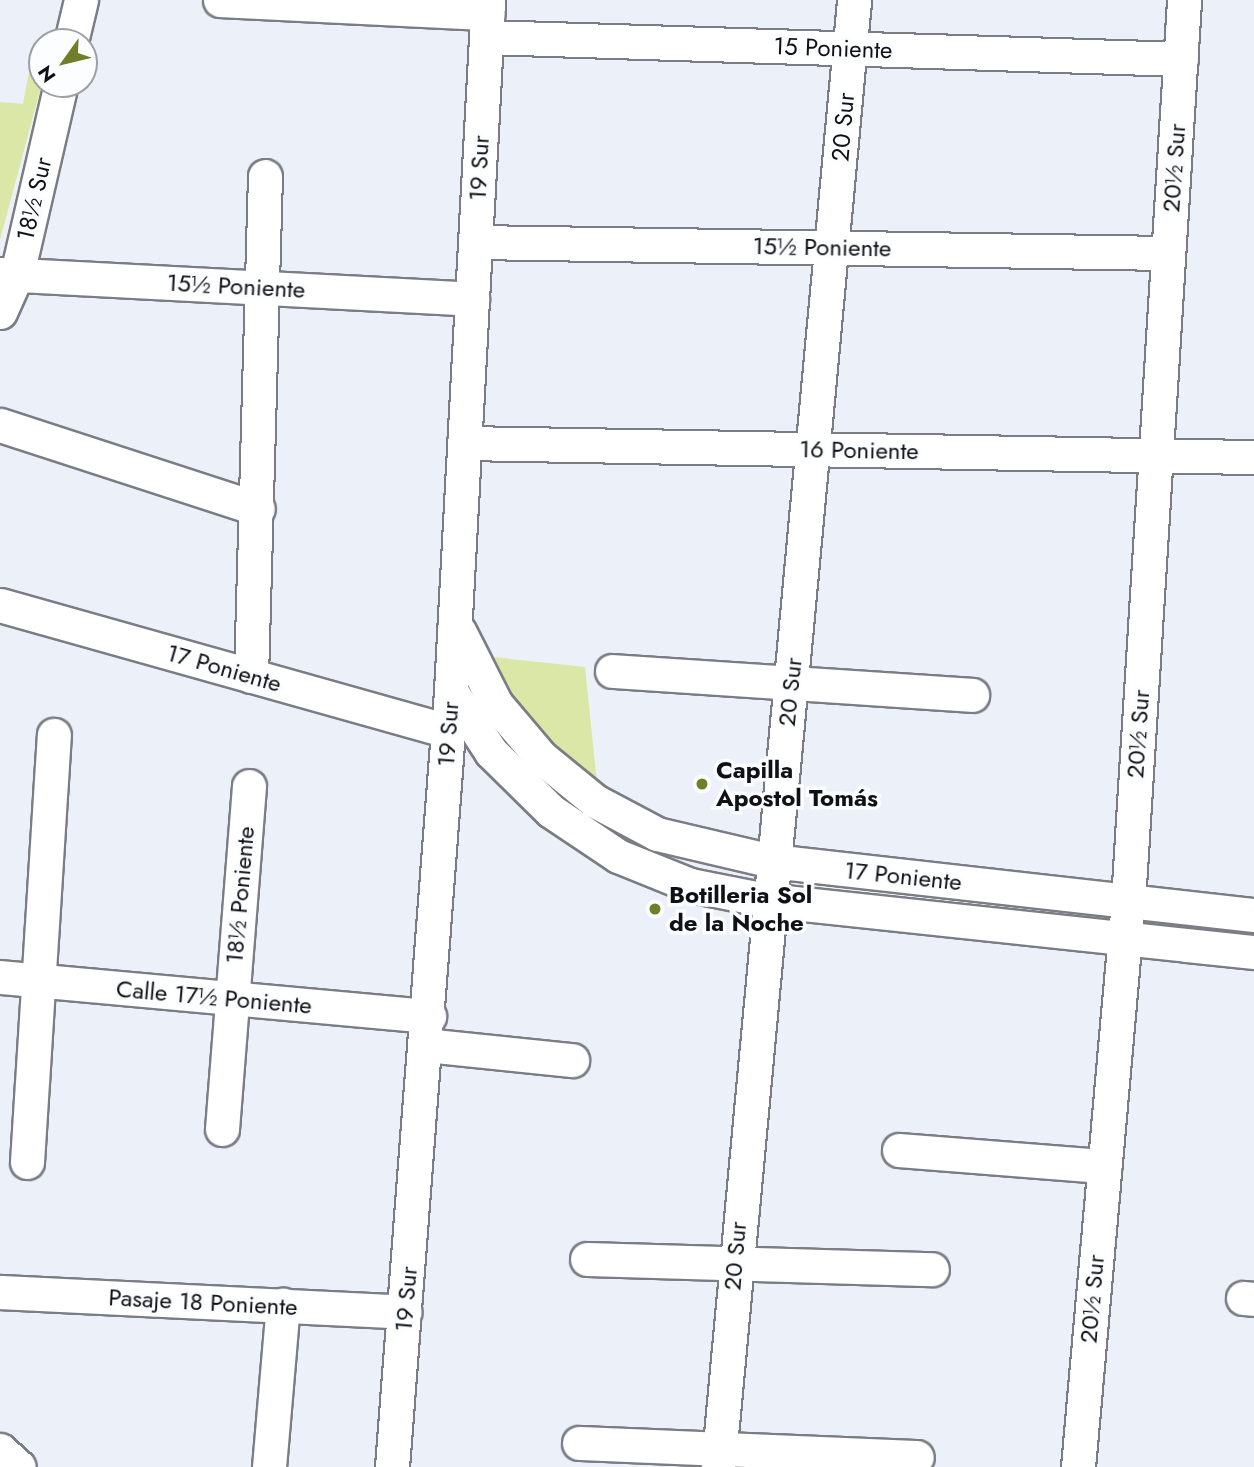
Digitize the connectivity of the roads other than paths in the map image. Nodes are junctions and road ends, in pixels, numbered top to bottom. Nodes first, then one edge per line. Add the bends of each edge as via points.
1 (80, 0) edge
2 (220, 0) edge
3 (854, 0) edge
4 (1184, 0) edge
5 (487, 17) edge
6 (74, 28) edge
7 (849, 49) junction
8 (1181, 59) junction
9 (57, 98) edge
10 (265, 176) dead end
11 (475, 242) junction
12 (833, 248) junction
13 (1168, 253) junction
14 (8, 274) edge
15 (264, 288) junction
16 (472, 299) junction
17 (0, 312) edge
18 (0, 425) edge
19 (464, 443) junction
20 (815, 449) junction
21 (1155, 455) junction
22 (1254, 457) edge
23 (258, 509) junction
24 (0, 605) edge
25 (455, 611) junction
26 (612, 671) dead end
27 (251, 676) junction
28 (791, 683) junction
29 (451, 691) junction
30 (972, 695) dead end
31 (448, 731) junction
32 (54, 735) dead end
33 (249, 786) dead end
34 (772, 861) junction
35 (766, 900) junction
36 (1128, 901) junction
37 (1254, 915) edge
38 (1124, 939) junction
39 (1254, 952) edge
40 (0, 977) edge
41 (37, 981) junction
42 (231, 998) junction
43 (427, 1030) junction
44 (572, 1060) dead end
45 (222, 1129) dead end
46 (899, 1150) dead end
47 (27, 1162) dead end
48 (1104, 1166) junction
49 (587, 1259) dead end
50 (734, 1263) junction
51 (932, 1269) dead end
52 (0, 1292) edge
53 (283, 1306) junction
54 (405, 1311) junction
55 (579, 1443) dead end
56 (0, 1450) edge
57 (719, 1457) edge
58 (917, 1457) dead end
59 (19, 1467) edge
60 (269, 1467) edge
61 (392, 1467) edge
62 (1078, 1467) edge

1 - 6 street
2 - 5 street, 15 Poniente
3 - 7 street, 20 Sur
4 - 8 street, 20½ Sur
5 - 7 street, 15 Poniente
5 - 11 street, 19 Sur
7 - 8 street, 15 Poniente
7 - 12 street, 20 Sur
8 - 13 street, 20½ Sur
9 - 14 street, 18½ Sur
10 - 15 street
11 - 12 street, 15½ Poniente
11 - 16 street, 19 Sur
12 - 13 street, 15½ Poniente
12 - 20 street, 20 Sur
13 - 21 street, 20½ Sur
14 - 15 street, 15½ Poniente
14 - 17 street, 18½ Sur
15 - 16 street, 15½ Poniente
15 - 23 street
16 - 19 street, 19 Sur
18 - 23 street
19 - 20 street, 16 Poniente
19 - 25 street, 19 Sur
20 - 21 street, 16 Poniente
20 - 28 street, 20 Sur
21 - 22 street, 16 Poniente
21 - 36 street, 20½ Sur
23 - 27 street
24 - 27 street, 17 Poniente
25 - 29 street, 19 Sur
25 - 34 street, 17 Poniente via 463,645 496,704 567,780 657,834
26 - 28 street
27 - 31 street, 17 Poniente
28 - 30 street
28 - 34 street, 20 Sur
29 - 31 street, 19 Sur
29 - 35 street, 17 Poniente via 520,783 585,836 653,872
31 - 43 street, 19 Sur
32 - 41 street
33 - 42 street, 18½ Poniente
34 - 35 street, 20 Sur
34 - 36 street, 17 Poniente
35 - 38 street, 17 Poniente
35 - 50 street, 20 Sur
36 - 37 street, 17 Poniente
36 - 38 street, 20½ Sur
38 - 39 street, 17 Poniente
38 - 48 street, 20½ Sur
40 - 41 street, Calle 17½ Poniente
41 - 42 street, Calle 17½ Poniente
41 - 47 street
42 - 43 street, Calle 17½ Poniente
42 - 45 street, 18½ Poniente
43 - 44 street, Calle 17½ Poniente
43 - 54 street, 19 Sur
46 - 48 street
48 - 62 street, 20½ Sur
49 - 50 street
50 - 51 street
50 - 57 street, 20 Sur
52 - 53 street, Pasaje 18 Poniente
53 - 54 street, Pasaje 18 Poniente
53 - 60 street
54 - 61 street, 19 Sur
55 - 57 street
56 - 59 street
57 - 58 street

